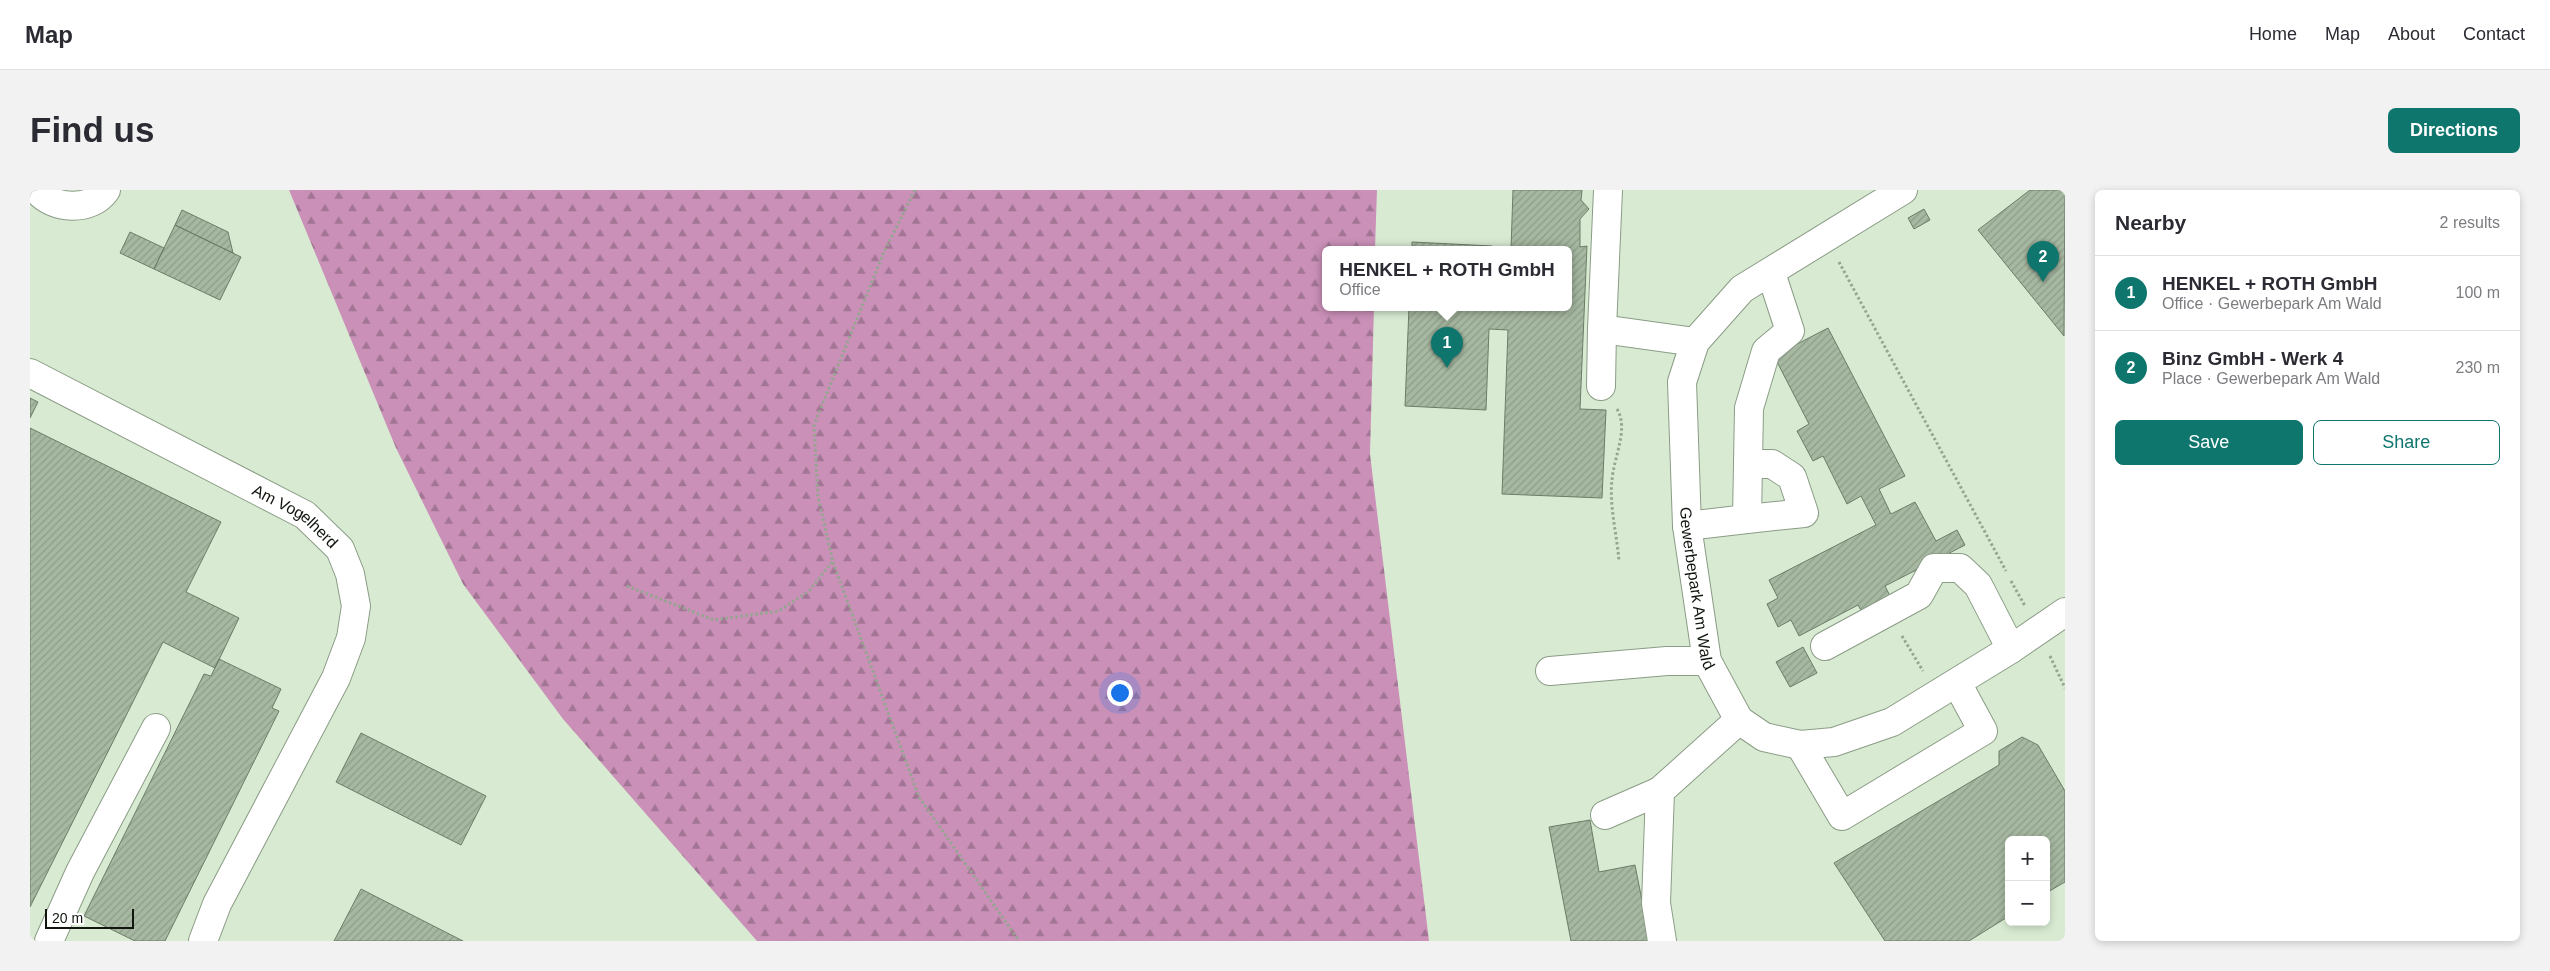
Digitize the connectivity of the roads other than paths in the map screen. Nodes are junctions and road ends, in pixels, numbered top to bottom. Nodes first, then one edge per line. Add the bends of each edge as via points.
1 (37, 190) edge
2 (106, 190) edge
3 (1608, 190) edge
4 (1902, 190) edge
5 (1771, 273) junction
6 (1602, 329) junction
7 (1695, 342) junction
8 (30, 373) edge
9 (1601, 386) road end
10 (1748, 464) junction
11 (1747, 519) junction
12 (1687, 526) junction
13 (2065, 612) edge
14 (1825, 646) dead end
15 (2010, 649) junction
16 (1707, 661) junction
17 (1550, 671) dead end
18 (1948, 689) junction
19 (1739, 720) junction
20 (156, 728) dead end
21 (1800, 745) junction
22 (1660, 791) junction
23 (1606, 815) dead end
24 (204, 940) edge
25 (49, 941) edge
26 (1662, 941) edge

1 - 2 street via 62,205 75,207 97,198
3 - 6 street
4 - 5 street, Gewerbepark Am Wald
5 - 7 street, Gewerbepark Am Wald via 1742,289
5 - 10 street via 1790,331 1766,351 1757,375 1749,408
6 - 7 street
6 - 9 street
7 - 12 street, Gewerbepark Am Wald via 1682,382
8 - 24 street, Am Vogelherd via 305,516 340,550 350,574 356,606 350,638 336,678 217,904
10 - 11 street
10 - 11 street via 1772,464 1792,476 1804,514
11 - 12 street
12 - 16 street, Gewerbepark Am Wald
13 - 15 street, Gewerbepark Am Wald
14 - 15 street via 1919,595 1934,568 1960,568 1978,585
15 - 18 street, Gewerbepark Am Wald
16 - 17 street via 1667,661
16 - 19 street, Gewerbepark Am Wald
18 - 21 street, Gewerbepark Am Wald via 1892,722 1834,742
18 - 21 street via 1983,731 1842,816
19 - 21 street, Gewerbepark Am Wald via 1764,737
19 - 22 street
20 - 25 street via 80,872
22 - 23 street
22 - 26 street via 1656,902

